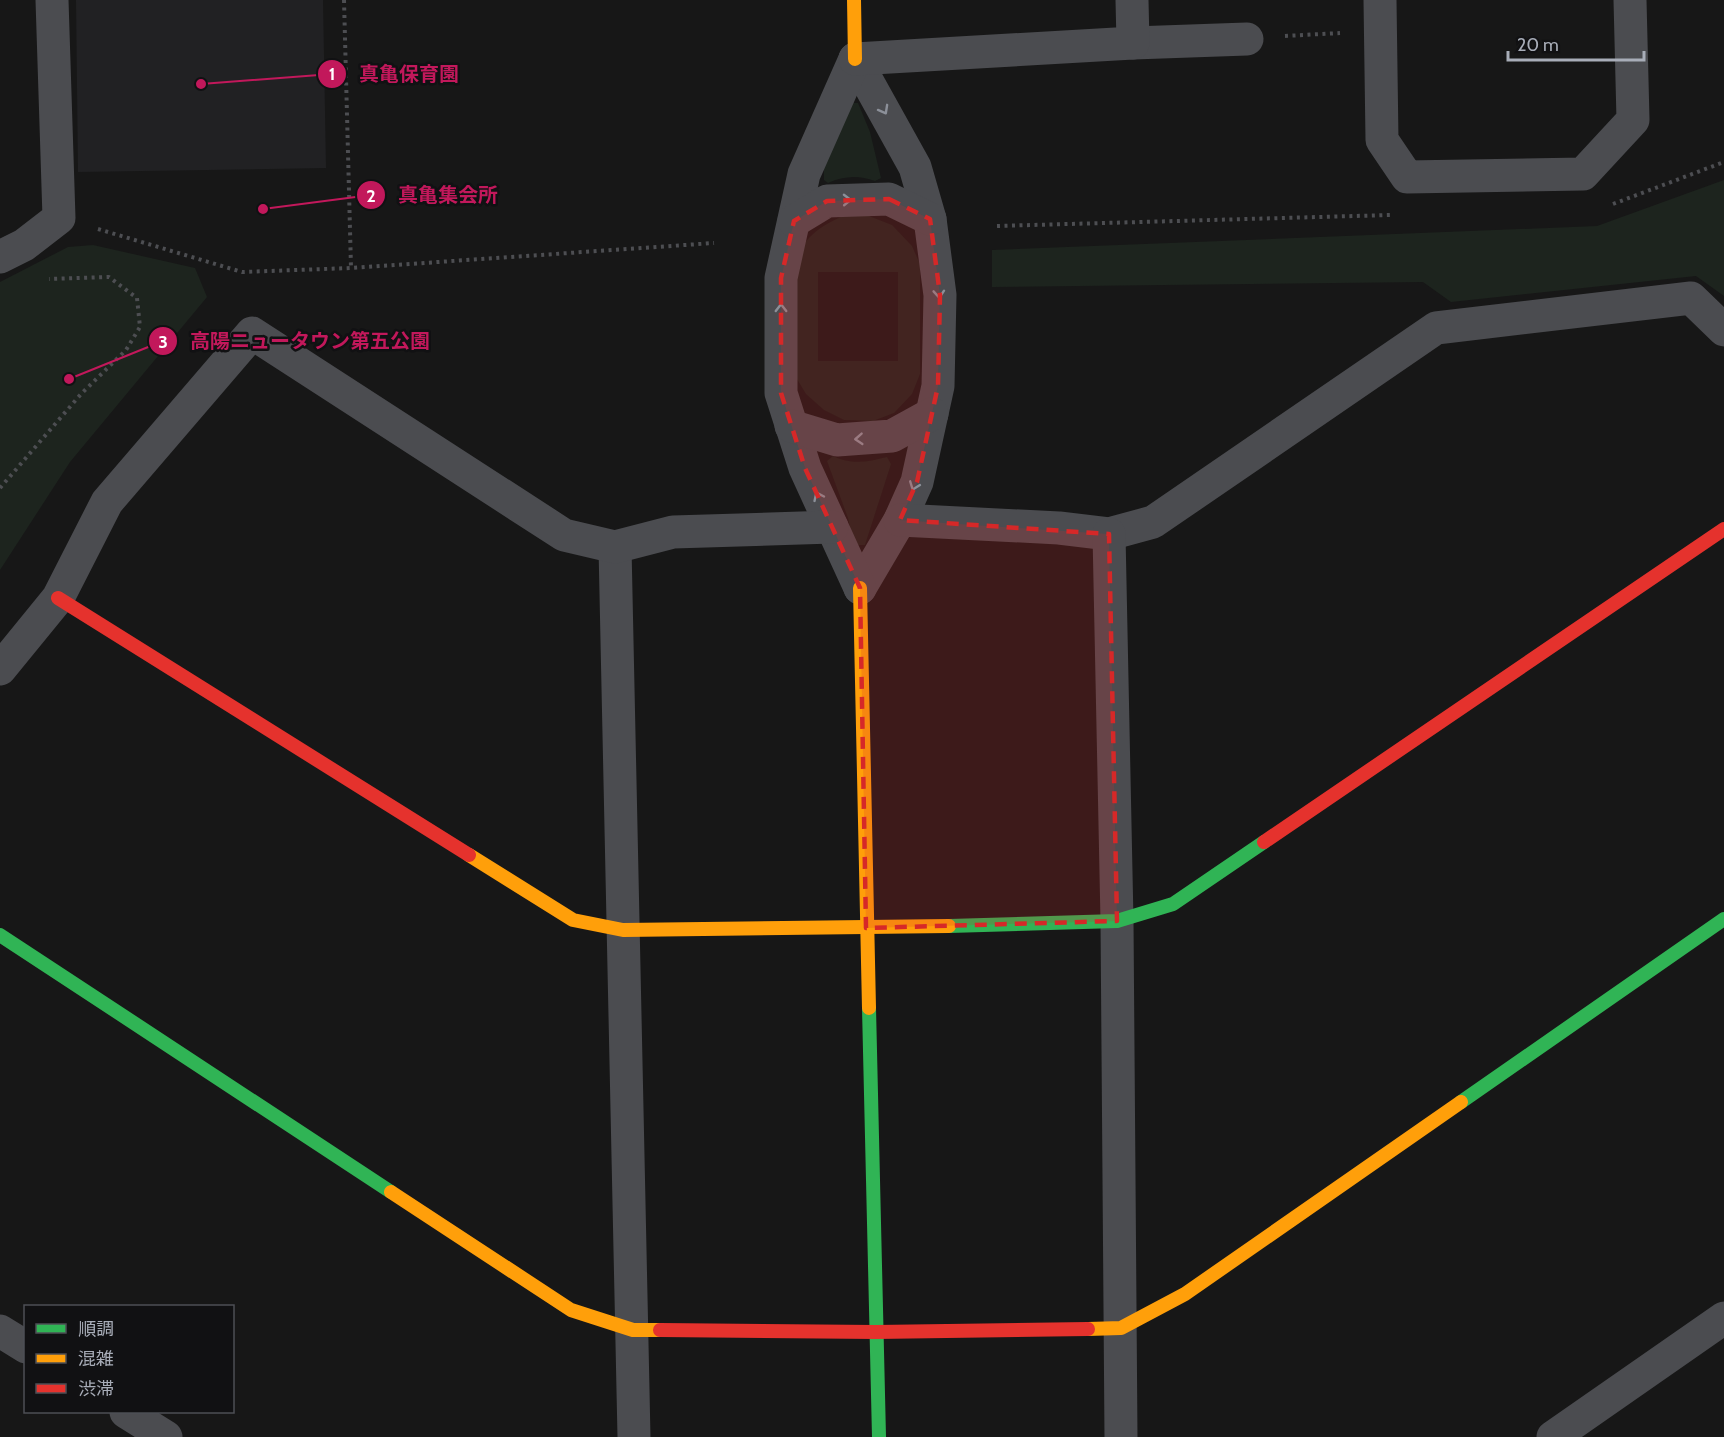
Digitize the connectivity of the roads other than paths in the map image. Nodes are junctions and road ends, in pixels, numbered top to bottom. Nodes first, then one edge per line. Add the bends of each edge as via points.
1 (52, 0) edge
2 (854, 0) edge
3 (1132, 0) edge
4 (1630, 0) edge
5 (1380, 16) edge
6 (1247, 39) road end
7 (1133, 43) junction
8 (855, 59) junction
9 (930, 219) junction
10 (794, 221) junction
11 (0, 257) edge
12 (1724, 330) edge
13 (932, 414) junction
14 (791, 426) junction
15 (900, 520) junction
16 (832, 527) junction
17 (1724, 529) edge
18 (1109, 534) junction
19 (615, 547) junction
20 (860, 588) junction
21 (58, 598) junction
22 (0, 669) edge
23 (1724, 920) edge
24 (1117, 921) junction
25 (866, 928) junction
26 (623, 930) junction
27 (0, 935) edge
28 (1724, 1318) edge
29 (1121, 1328) junction
30 (633, 1330) junction
31 (0, 1331) edge
32 (876, 1332) junction
33 (24, 1346) edge
34 (128, 1413) edge
35 (166, 1437) edge
36 (634, 1437) edge
37 (879, 1437) edge
38 (1121, 1437) edge
39 (1553, 1437) edge

1 - 11 street via 59,218 24,245
2 - 8 street
3 - 7 street
4 - 5 street via 1633,120 1583,174 1407,177 1382,140
6 - 7 street
7 - 8 street
8 -> 9 street via 915,166
8 - 10 street via 804,174
10 -> 9 street via 827,201 889,200
9 -> 13 street via 940,295 938,386
14 -> 10 street via 781,393 781,278
12 - 18 street via 1691,298 1436,328 1153,522
13 -> 14 street via 892,436 837,440
13 -> 15 street via 917,483
16 -> 14 street
15 - 18 street
15 - 20 street
16 - 19 street via 673,532
16 - 20 street
17 - 24 street via 1173,904
18 - 24 street
19 - 21 street via 564,535 252,333 107,502
19 - 26 street
20 - 25 street
21 - 22 street
21 - 26 street via 573,920
23 - 29 street via 1185,1294
24 - 25 street
24 - 29 street
25 - 26 street
25 - 32 street
26 - 30 street
27 - 30 street via 571,1310
28 - 39 street
29 - 32 street
29 - 38 street
30 - 32 street
30 - 36 street
31 - 33 street
32 - 37 street
34 - 35 street

